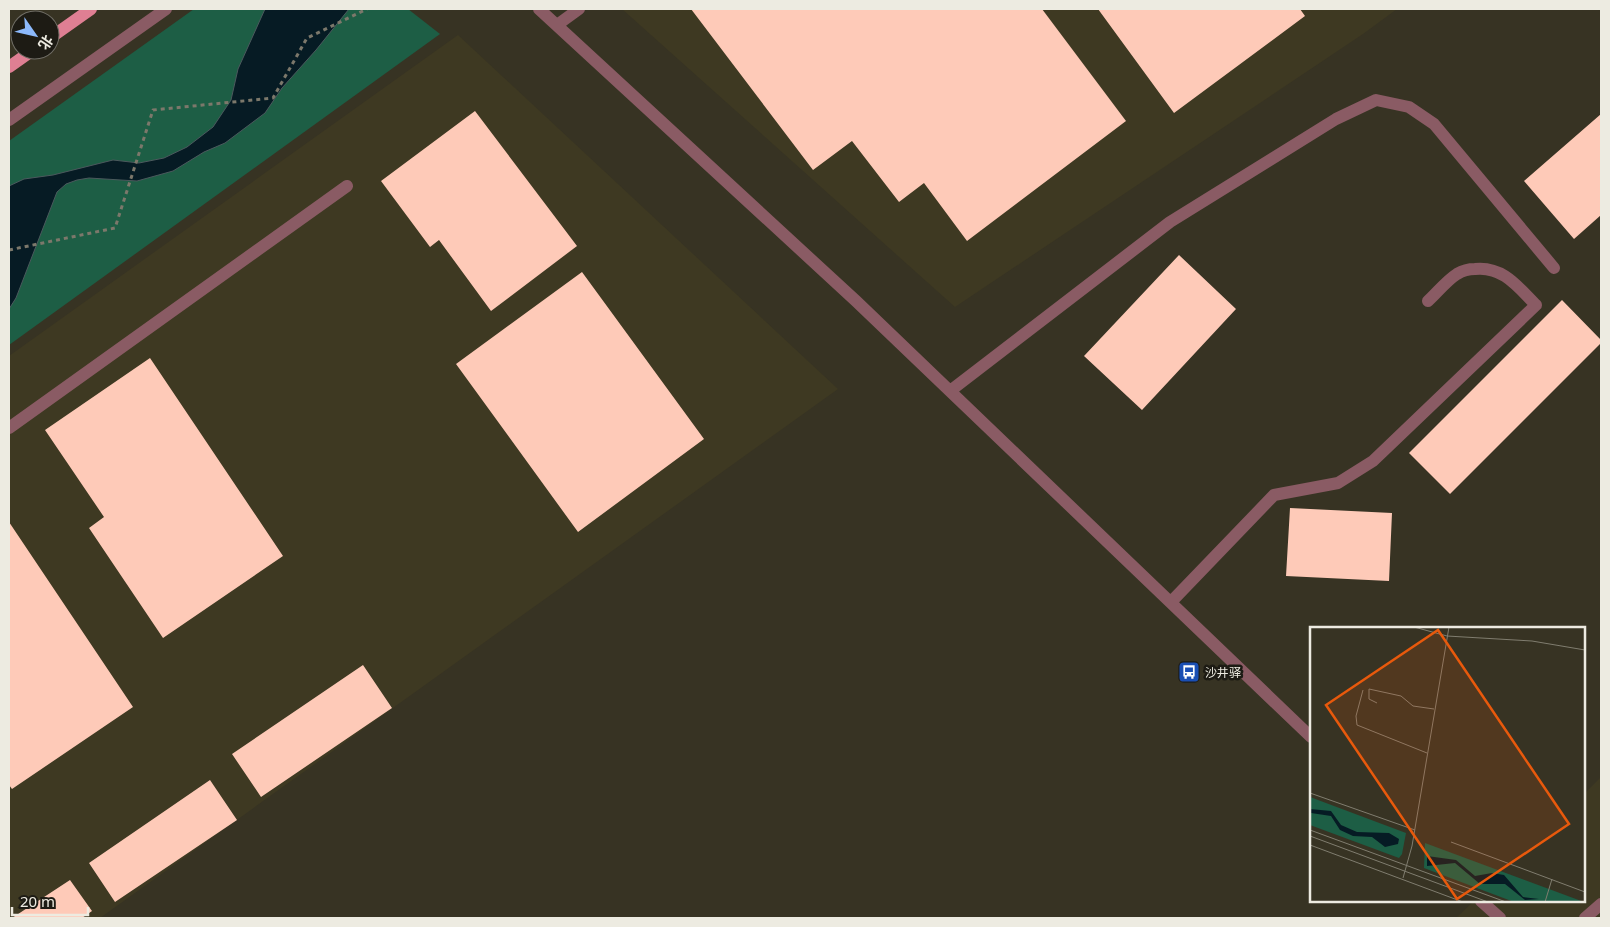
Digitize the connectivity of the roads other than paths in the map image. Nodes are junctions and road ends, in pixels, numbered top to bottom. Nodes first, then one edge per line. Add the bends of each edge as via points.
1 (92, 9) edge
2 (166, 9) edge
3 (539, 9) edge
4 (579, 9) edge
5 (557, 25) junction
6 (60, 31) edge
7 (9, 120) edge
8 (347, 186) dead end
9 (1554, 268) dead end
10 (1428, 301) dead end
11 (950, 391) junction
12 (9, 428) edge
13 (1171, 602) junction
14 (1310, 736) edge
15 (1483, 902) edge
16 (1601, 904) edge
17 (1500, 918) edge
18 (1585, 918) edge

1 - 6 main road
2 - 7 street
3 - 5 street
4 - 5 street
5 - 11 street
8 - 12 street
9 - 11 street via 1434,124 1409,107 1376,100 1336,119 1170,222
10 - 13 street via 1457,274 1482,268 1507,276 1536,305 1373,462 1338,483 1274,495
11 - 13 street
13 - 14 street
15 - 17 street
16 - 18 street

